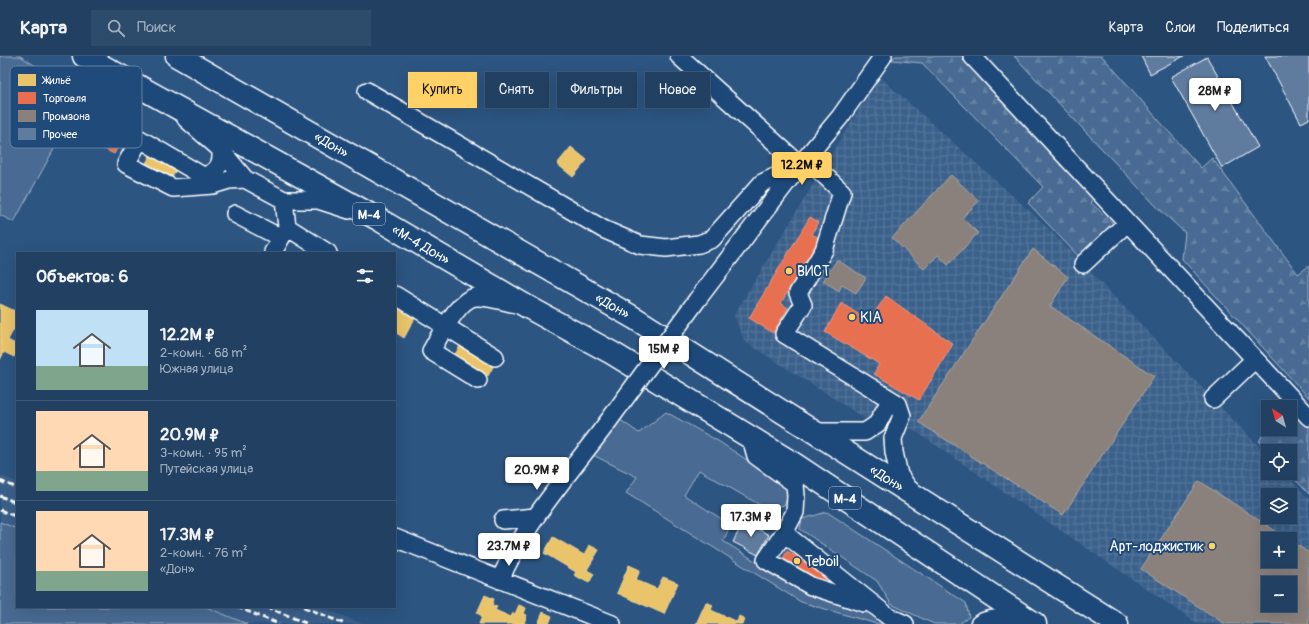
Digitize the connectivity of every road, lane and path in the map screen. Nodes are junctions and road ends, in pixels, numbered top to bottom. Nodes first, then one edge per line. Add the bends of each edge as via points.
1 (84, 56) edge
2 (177, 56) edge
3 (679, 56) edge
4 (883, 56) edge
5 (972, 56) edge
6 (102, 66) edge
7 (142, 88) edge
8 (367, 91) dead end
9 (165, 101) junction
10 (142, 140) edge
11 (135, 148) edge
12 (220, 149) junction
13 (803, 161) junction
14 (245, 179) junction
15 (284, 200) junction
16 (235, 214) dead end
17 (378, 219) junction
18 (1127, 223) junction
19 (280, 239) junction
20 (325, 252) edge
21 (1083, 264) dead end
22 (396, 296) edge
23 (526, 306) junction
24 (446, 326) junction
25 (495, 357) dead end
26 (1254, 360) junction
27 (478, 380) dead end
28 (1213, 399) dead end
29 (898, 404) junction
30 (1309, 417) edge
31 (814, 432) junction
32 (751, 438) junction
33 (912, 494) junction
34 (535, 517) junction
35 (503, 520) dead end
36 (784, 533) junction
37 (396, 538) edge
38 (500, 580) junction
39 (874, 606) junction
40 (612, 624) edge
41 (905, 624) edge
42 (979, 624) edge
43 (1030, 624) edge
44 (1035, 624) edge
45 (1117, 624) edge

1 - 6 highway, «М-4 Дон» / М-4
2 - 31 highway, «Дон» via 636,319
3 - 13 street
4 - 13 street via 840,117
5 - 18 street
7 - 9 highway, «М-4 Дон» / М-4
8 - 13 street via 603,229 640,245 666,248 712,240 762,183
9 - 12 street
9 - 17 highway, «М-4 Дон» / М-4
10 - 12 street via 204,176 217,169 222,155
11 - 14 street via 126,164 173,188
12 - 14 street
13 - 29 street via 842,192 824,250 798,293 802,305 784,334
13 - 34 street, bridge
14 - 15 street
15 - 17 street via 318,200
15 - 19 street
16 - 19 street
17 - 23 highway, «М-4 Дон» / М-4
18 - 21 street
18 - 26 street
19 - 20 street
22 - 24 street
23 - 24 street via 475,297 462,304
23 - 32 highway, «М-4 Дон» / М-4 via 612,353
24 - 25 street
24 - 27 street via 431,351
26 - 28 street
26 - 30 street
29 - 31 street via 886,408 877,424 865,432
29 - 33 street via 902,416 893,438 894,452 899,475
31 - 33 highway, «Дон»
32 - 36 street via 756,456 794,484 795,512
32 - 44 highway, М-4
33 - 45 highway, «Дон»
34 - 35 street
34 - 38 street via 507,563
36 - 39 street
36 - 39 street via 766,560 811,586
37 - 38 street
38 - 40 street
39 - 41 street
42 - 43 street via 996,618

